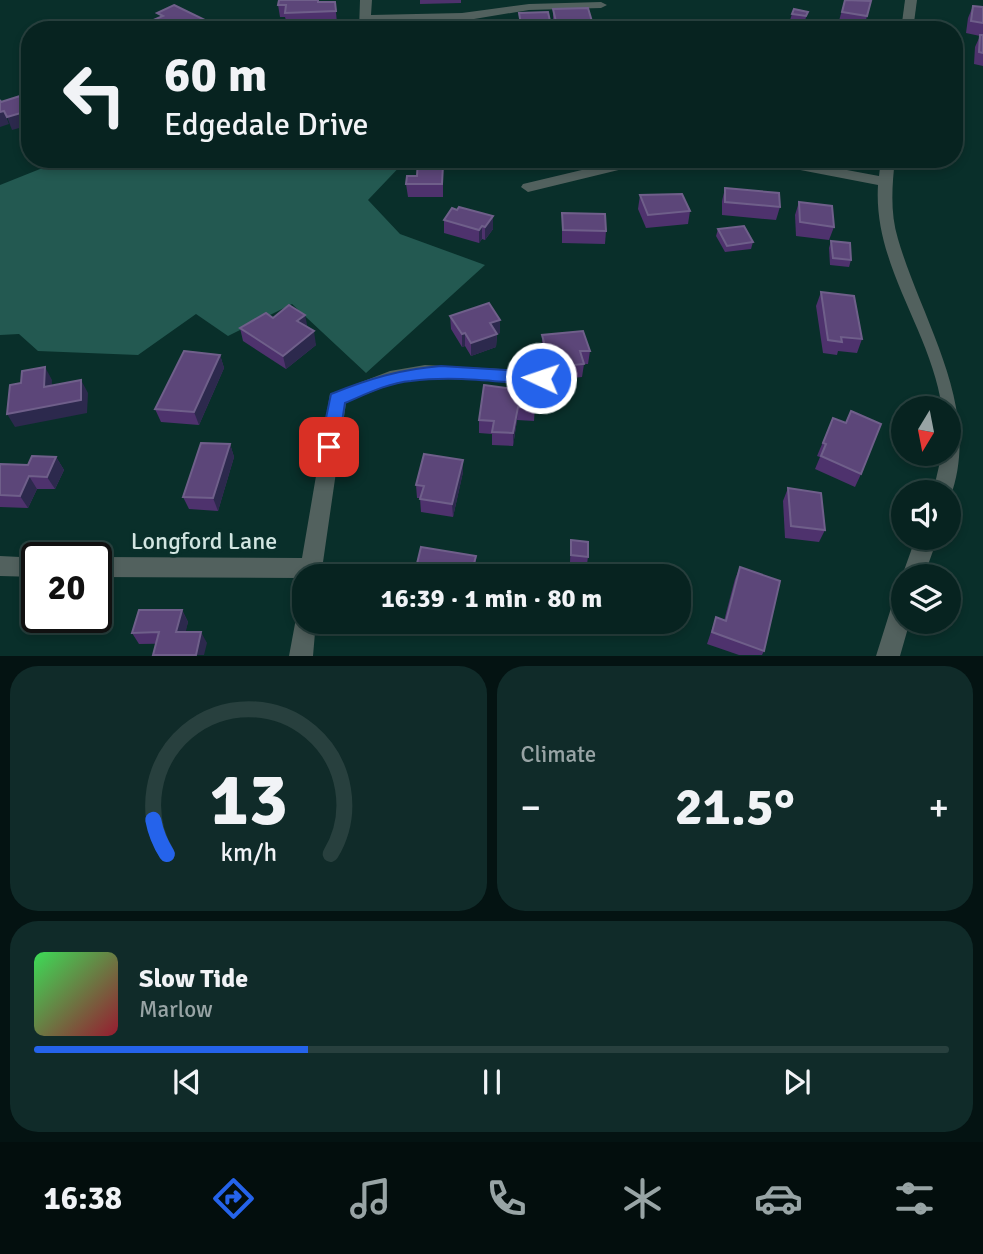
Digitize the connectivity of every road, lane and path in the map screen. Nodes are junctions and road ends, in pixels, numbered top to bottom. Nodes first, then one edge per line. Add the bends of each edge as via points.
1 (366, 0) edge
2 (491, 0) edge
3 (911, 0) edge
4 (601, 5) dead end
5 (498, 11) junction
6 (365, 21) edge
7 (414, 21) edge
8 (908, 21) edge
9 (609, 168) edge
10 (811, 168) edge
11 (887, 168) edge
12 (885, 182) junction
13 (528, 187) dead end
14 (541, 378) dead end
15 (947, 480) edge
16 (312, 564) edge
17 (0, 566) edge
18 (21, 566) edge
19 (112, 567) edge
20 (292, 572) edge
21 (304, 634) edge
22 (894, 634) edge
23 (301, 656) edge
24 (888, 656) edge

1 - 6 street
2 - 5 street
3 - 8 street
4 - 5 street
5 - 7 street
9 - 13 street
10 - 12 street
11 - 12 street
12 - 15 street via 890,238 953,400 953,464
14 - 16 street via 410,374 337,399
17 - 18 street
19 - 20 street, Longford Lane
21 - 23 street
22 - 24 street

